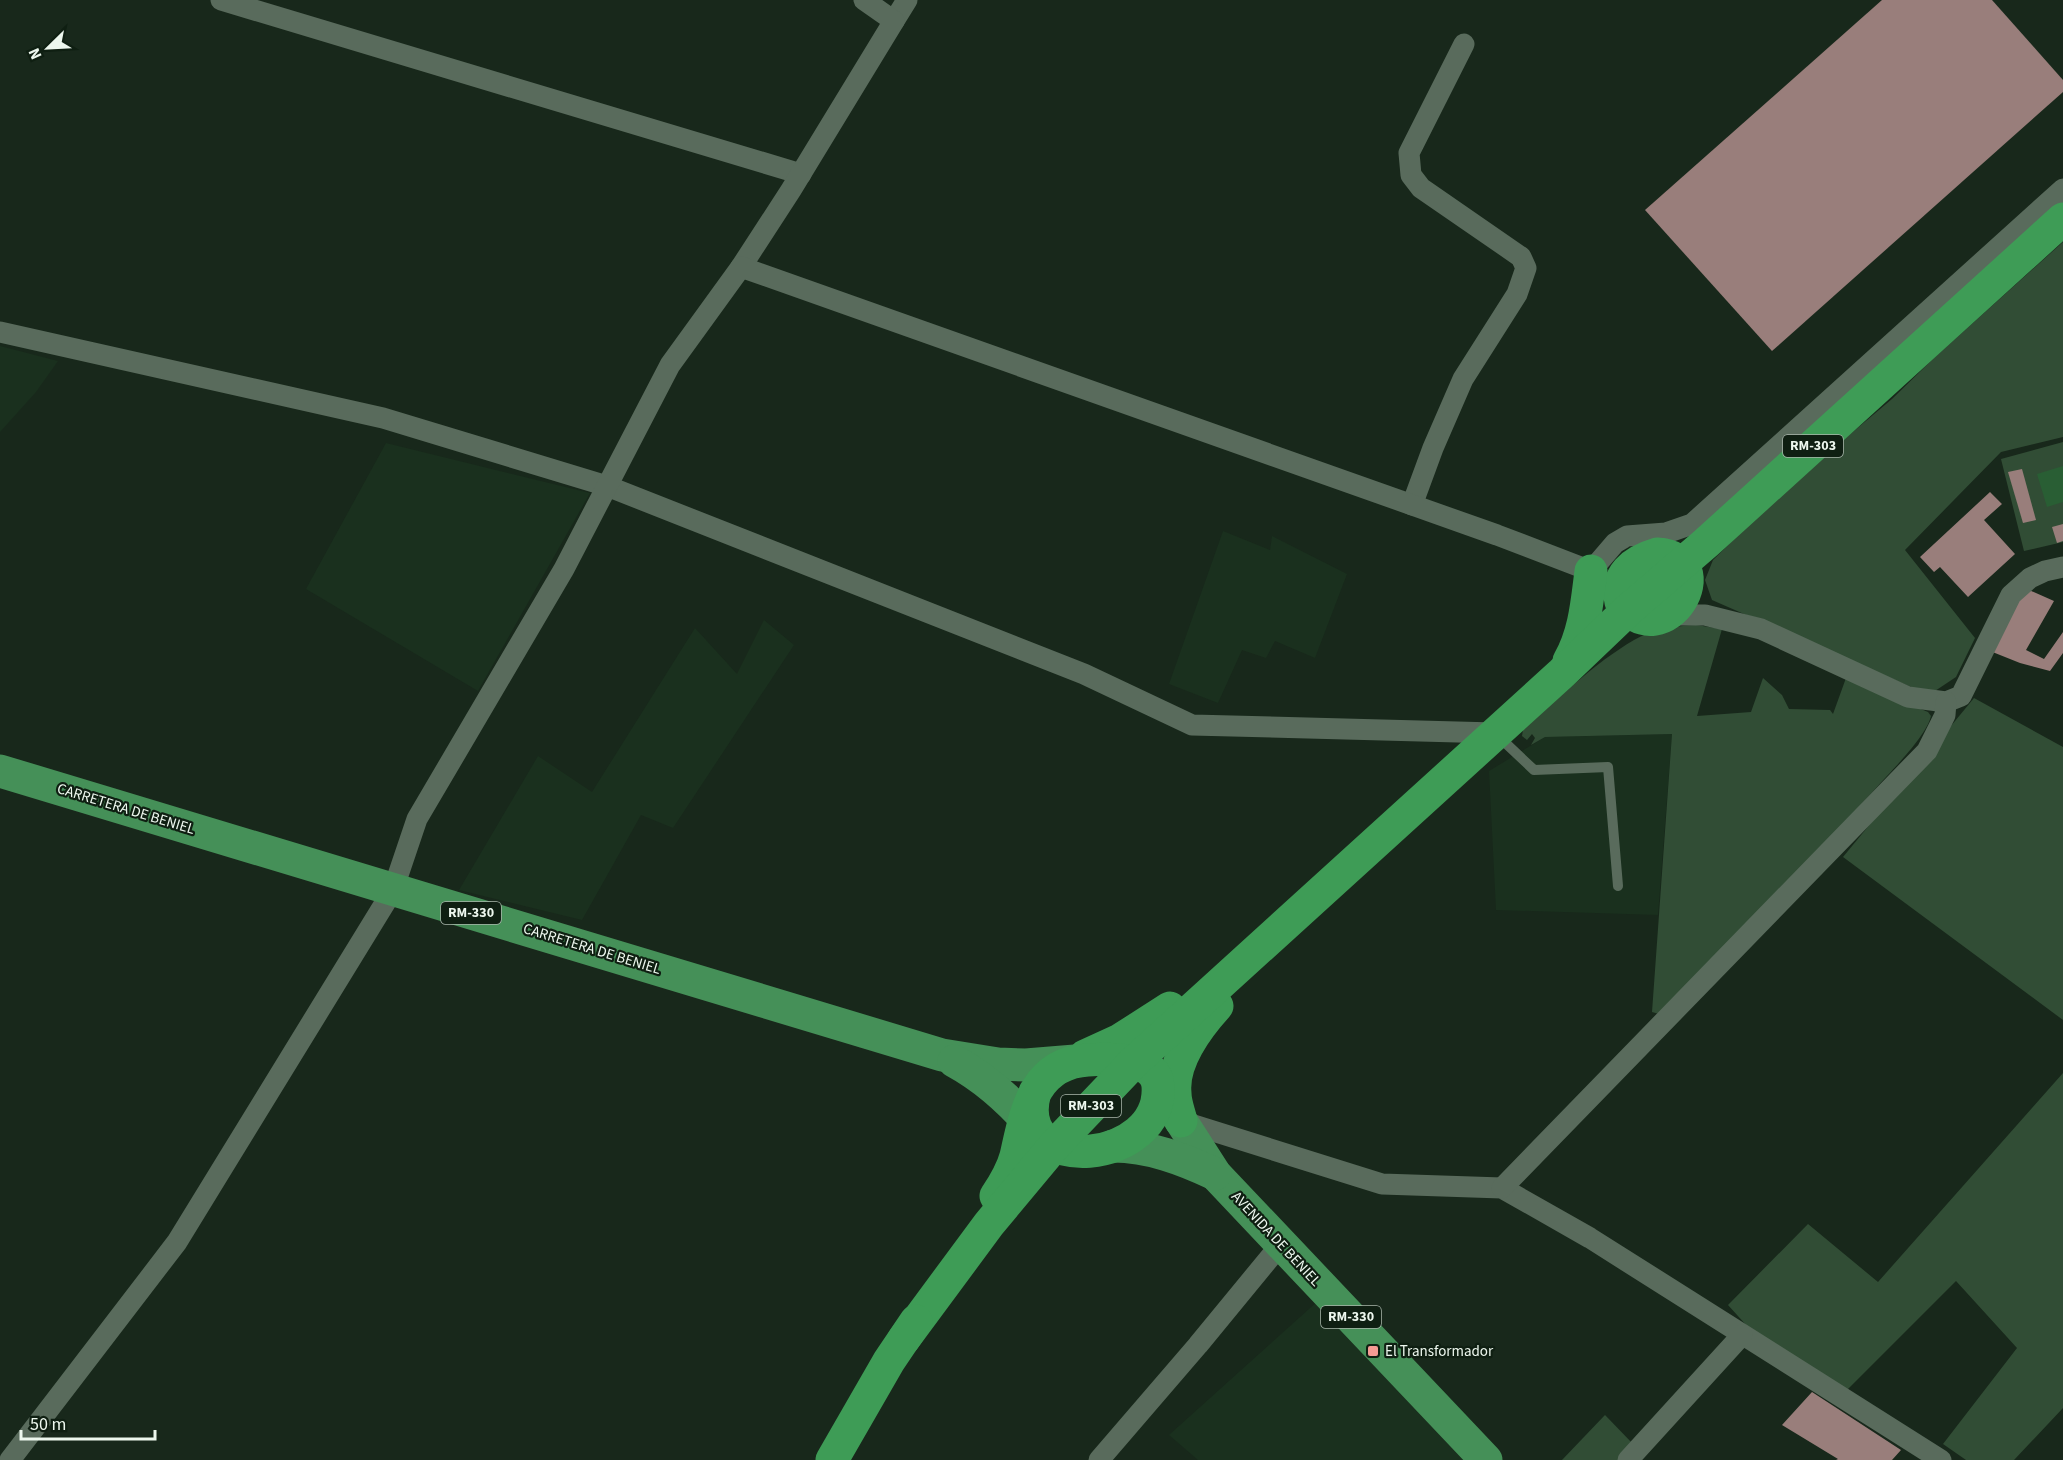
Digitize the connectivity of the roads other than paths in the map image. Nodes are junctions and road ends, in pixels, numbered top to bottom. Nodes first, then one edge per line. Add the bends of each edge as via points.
1 (221, 0) edge
2 (864, 0) edge
3 (907, 0) edge
4 (894, 21) junction
5 (1464, 44) dead end
6 (801, 174) junction
7 (2063, 189) edge
8 (2063, 219) edge
9 (741, 267) junction
10 (0, 332) edge
11 (607, 486) junction
12 (1412, 505) junction
13 (2063, 567) edge
14 (1673, 570) junction
15 (1591, 571) junction
16 (1641, 612) junction
17 (1725, 618) junction
18 (1562, 673) junction
19 (1946, 702) junction
20 (1495, 733) junction
21 (0, 771) edge
22 (1618, 886) dead end
23 (393, 890) junction
24 (1310, 901) junction
25 (942, 1055) junction
26 (1075, 1060) junction
27 (1134, 1062) junction
28 (1170, 1094) junction
29 (1029, 1121) junction
30 (1113, 1146) junction
31 (1215, 1174) junction
32 (1502, 1188) junction
33 (1281, 1244) junction
34 (1742, 1335) junction
35 (904, 1339) junction
36 (1910, 1452) edge
37 (10, 1460) edge
38 (832, 1460) edge
39 (1099, 1460) edge
40 (1486, 1460) edge
41 (1628, 1460) edge
42 (1941, 1460) edge

1 - 6 street
2 - 4 street
3 - 4 street
4 - 6 street
5 - 12 street via 1408,153 1411,176 1421,188 1521,258 1526,268 1517,294 1463,379
6 - 9 street
7 - 15 street via 1692,524 1666,533 1627,536 1615,543
8 - 14 highway, RM-303
9 - 11 street via 670,365
9 - 12 street
10 - 11 street via 383,418
11 - 20 street via 1084,674 1192,725
11 - 23 street via 564,569 417,819
12 - 15 street
13 - 19 street via 2030,578 2011,594 1961,696
14 - 15 street via 1619,567
14 - 16 highway, RM-303
14 - 17 street
15 - 16 street
15 - 18 highway via 1580,636
16 - 17 street
16 - 18 highway, RM-303
17 - 19 street via 1761,629 1908,697
18 - 20 highway, RM-303
19 - 32 street via 1945,715 1927,751
20 - 22 lane via 1534,770 1608,767
20 - 24 highway, RM-303
21 - 23 main road, CARRETERA DE BENIEL / RM-330
23 - 25 main road, CARRETERA DE BENIEL / RM-330
23 - 37 street via 177,1242
24 - 26 highway via 1161,1015 1120,1040
24 - 27 highway, RM-303
24 - 28 highway via 1210,1013 1191,1041
25 - 26 main road via 1017,1065
25 - 29 main road via 981,1077
26 - 27 highway
26 - 29 highway via 1049,1075
27 - 28 highway via 1152,1070
27 - 29 highway, RM-303
28 - 30 highway via 1157,1102 1147,1124
28 - 31 main road
28 - 32 street via 1382,1184
29 - 30 highway via 1076,1152
29 - 35 highway via 1007,1179
30 - 31 main road via 1141,1148
30 - 35 highway via 1056,1176 1029,1200
31 - 33 main road, AVENIDA DE BENIEL / RM-330
32 - 34 street via 1590,1238
33 - 39 street
33 - 40 main road, AVENIDA DE BENIEL / RM-330
34 - 36 street
34 - 41 street
35 - 38 highway
36 - 42 street

